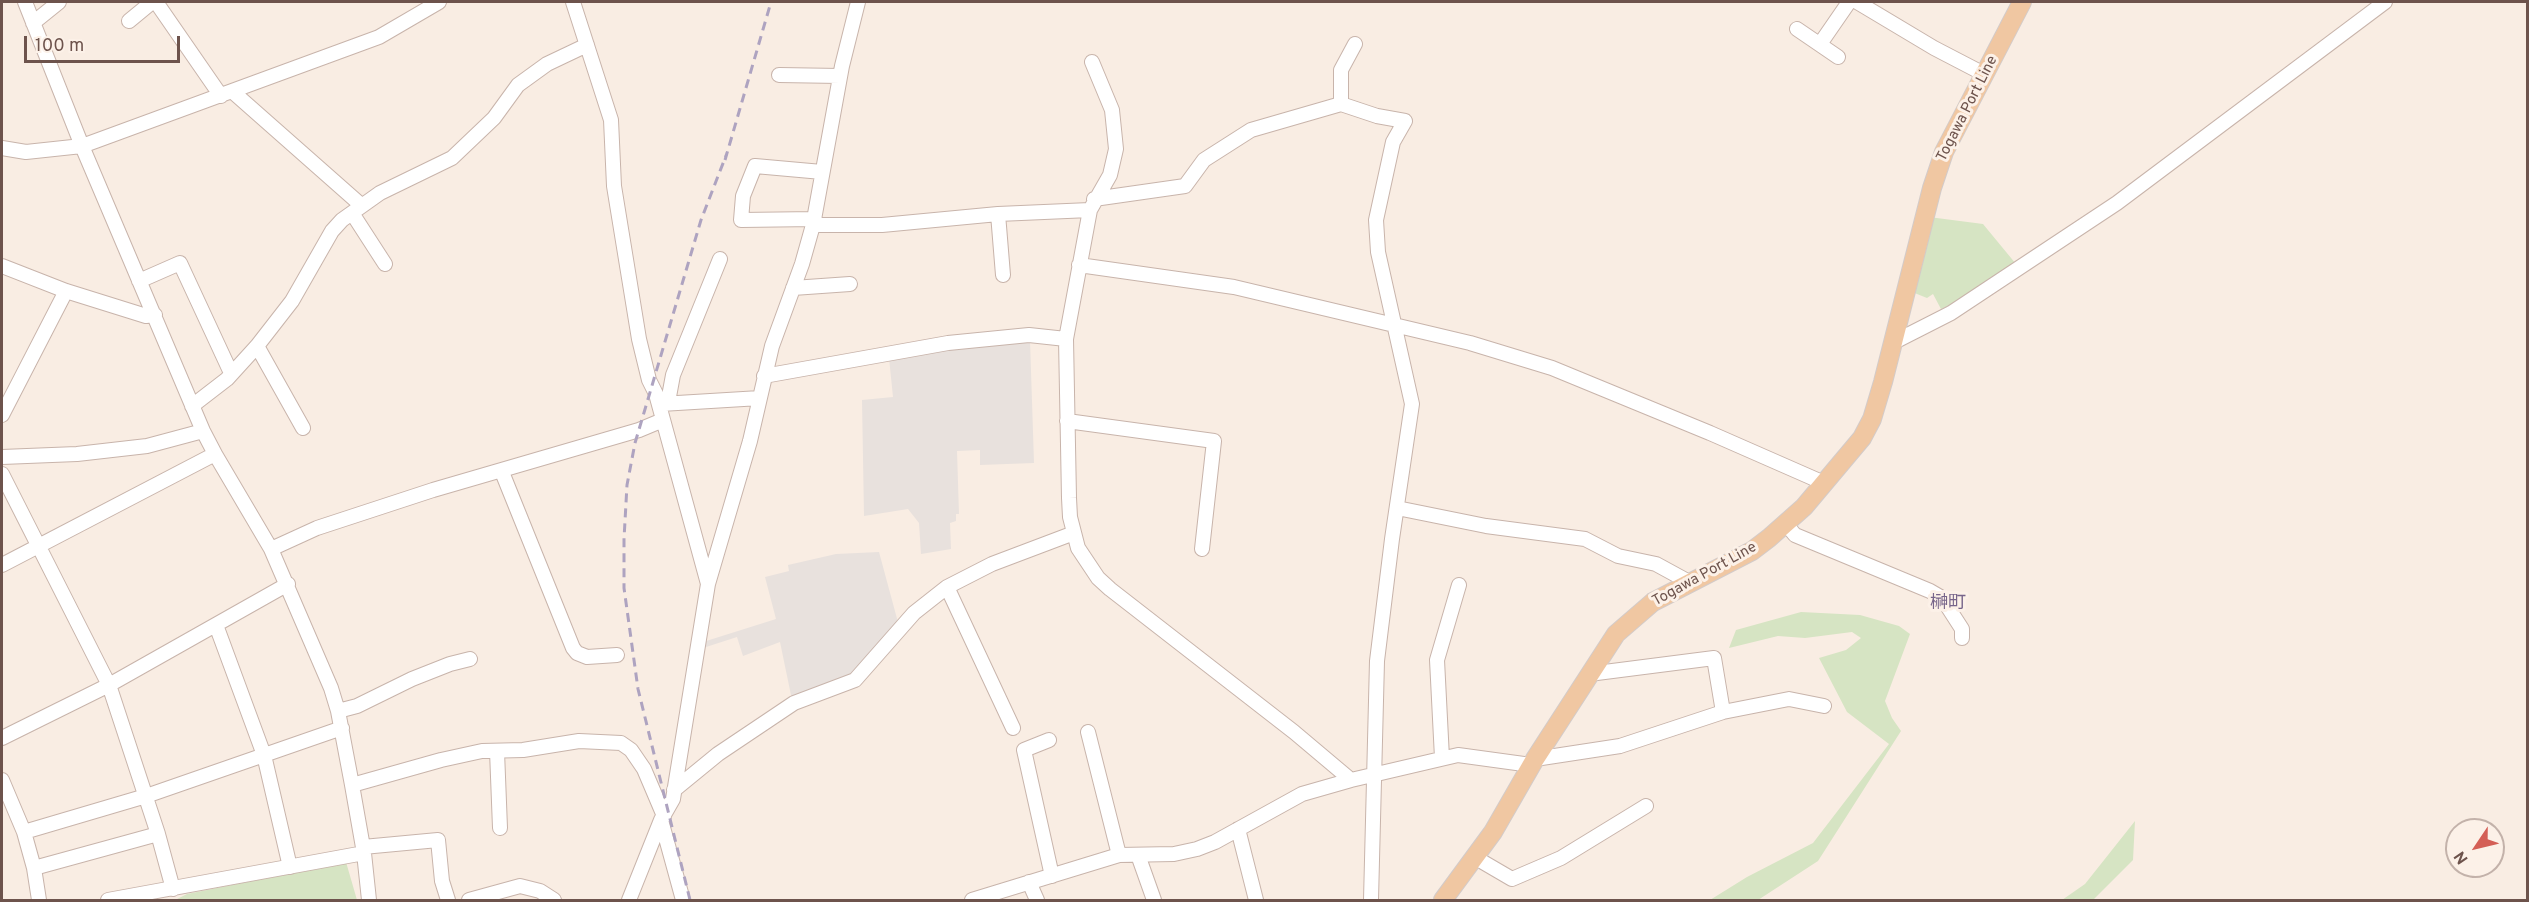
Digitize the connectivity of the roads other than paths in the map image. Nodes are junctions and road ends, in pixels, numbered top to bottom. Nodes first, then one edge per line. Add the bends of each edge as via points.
1 (25, 2) edge
2 (59, 2) edge
3 (154, 2) edge
4 (439, 2) edge
5 (573, 2) edge
6 (858, 2) edge
7 (1849, 2) edge
8 (1857, 2) edge
9 (2022, 2) edge
10 (2385, 2) edge
11 (129, 21) dead end
12 (33, 22) junction
13 (1797, 29) dead end
14 (1355, 44) dead end
15 (1820, 44) junction
16 (586, 45) junction
17 (1838, 57) dead end
18 (1092, 62) dead end
19 (1984, 74) junction
20 (779, 75) dead end
21 (840, 76) junction
22 (227, 94) junction
23 (1341, 104) junction
24 (82, 146) junction
25 (2, 148) edge
26 (822, 172) junction
27 (1092, 204) junction
28 (356, 209) junction
29 (998, 214) junction
30 (814, 222) junction
31 (720, 259) dead end
32 (385, 264) dead end
33 (1079, 265) junction
34 (2, 266) edge
35 (1003, 275) dead end
36 (139, 281) junction
37 (850, 284) dead end
38 (793, 288) junction
39 (66, 291) junction
40 (155, 315) junction
41 (1396, 327) junction
42 (1066, 339) junction
43 (1894, 342) junction
44 (257, 346) junction
45 (231, 372) junction
46 (764, 376) junction
47 (760, 398) junction
48 (663, 403) junction
49 (192, 406) junction
50 (2, 415) edge
51 (663, 420) junction
52 (1067, 421) junction
53 (303, 428) dead end
54 (203, 431) junction
55 (214, 454) junction
56 (2, 457) edge
57 (502, 472) junction
58 (2, 474) edge
59 (1824, 483) junction
60 (1397, 508) junction
61 (1785, 523) junction
62 (1074, 533) junction
63 (40, 546) junction
64 (271, 549) junction
65 (1202, 549) dead end
66 (2, 565) edge
67 (1689, 582) junction
68 (288, 584) junction
69 (708, 584) junction
70 (1459, 585) dead end
71 (947, 587) junction
72 (216, 625) junction
73 (1962, 638) dead end
74 (617, 655) dead end
75 (470, 660) dead end
76 (1589, 674) junction
77 (109, 685) junction
78 (1824, 706) dead end
79 (338, 711) junction
80 (1723, 712) junction
81 (342, 728) junction
82 (1013, 728) dead end
83 (1088, 732) dead end
84 (2, 738) edge
85 (1050, 740) dead end
86 (497, 751) junction
87 (264, 755) junction
88 (1442, 759) junction
89 (1533, 762) junction
90 (1372, 776) junction
91 (2, 780) edge
92 (1351, 780) junction
93 (352, 785) junction
94 (674, 790) junction
95 (146, 795) junction
96 (1646, 806) dead end
97 (663, 818) junction
98 (500, 828) dead end
99 (1238, 829) junction
100 (24, 832) junction
101 (158, 834) junction
102 (364, 850) junction
103 (1119, 855) junction
104 (1138, 855) junction
105 (1476, 858) junction
106 (290, 867) junction
107 (34, 868) junction
108 (1052, 876) junction
109 (1029, 882) junction
110 (173, 889) junction
111 (39, 900) edge
112 (108, 900) edge
113 (369, 900) edge
114 (448, 900) edge
115 (469, 900) edge
116 (554, 900) edge
117 (629, 900) edge
118 (683, 900) edge
119 (972, 900) edge
120 (1036, 900) edge
121 (1154, 900) edge
122 (1256, 900) edge
123 (1371, 900) edge
124 (1443, 900) edge

1 - 12 street
2 - 12 street
3 - 11 street
3 - 22 street
4 - 22 street via 379,37
5 - 16 street
6 - 21 street
7 - 15 street
8 - 19 street
9 - 19 main road, Togawa Port Line
10 - 43 street via 2117,203 1951,313
12 - 24 street
13 - 15 street
14 - 23 street via 1341,70
15 - 17 street
16 - 28 street via 547,64 518,85 494,118 452,158
16 - 48 street via 611,120 614,186 639,339 649,380
18 - 27 street via 1112,110 1116,148 1110,175
19 - 43 main road, Togawa Port Line via 1944,152
20 - 21 street
21 - 26 street
22 - 24 street
22 - 28 street
23 - 27 street via 1251,130 1204,160 1185,186
23 - 41 street via 1405,121 1393,142 1376,220 1378,252
24 - 25 street via 26,152
24 - 36 street
26 - 30 street
26 - 30 street via 755,166 743,196 741,220
27 - 29 street
27 - 33 street
28 - 32 street
28 - 44 street via 332,231 292,302
29 - 30 street via 882,225
29 - 35 street
30 - 38 street
31 - 48 street
33 - 41 street via 1234,287
33 - 42 street
34 - 39 street
36 - 40 street
36 - 45 street via 180,263
37 - 38 street
38 - 46 street
39 - 40 street via 146,316
39 - 50 street
40 - 49 street
41 - 59 street via 1470,343 1552,368
41 - 60 street via 1412,404
42 - 46 street via 1029,335 948,343
42 - 52 street
43 - 59 main road, Togawa Port Line via 1872,419 1862,438
44 - 45 street
44 - 53 street
45 - 49 street
46 - 47 street
47 - 48 street
47 - 69 street
48 - 51 street
49 - 54 street
51 - 57 street
51 - 69 street
52 - 62 street
52 - 65 street via 1214,441
54 - 55 street
54 - 56 street via 147,446
55 - 63 street
55 - 64 street
57 - 64 street via 317,528
57 - 74 street via 573,648 587,657
58 - 63 street
59 - 61 main road, Togawa Port Line
60 - 67 street via 1486,526 1585,539 1618,556 1656,564
60 - 90 street via 1377,661
61 - 67 main road, Togawa Port Line via 1752,551
61 - 73 street via 1795,535 1942,598 1962,629
62 - 71 street via 992,564
62 - 92 street via 1087,563 1110,589
63 - 66 street
63 - 77 street
64 - 68 street
67 - 76 main road, Togawa Port Line via 1629,621
68 - 72 street
68 - 79 street
69 - 94 street
70 - 88 street via 1437,660
71 - 82 street
71 - 94 street via 914,613 855,680 794,703 718,754
72 - 77 street
72 - 87 street
75 - 79 street via 412,679
76 - 80 street via 1713,657
76 - 89 main road, Togawa Port Line
77 - 84 street
77 - 95 street
78 - 80 street via 1789,699
79 - 81 street
80 - 89 street via 1620,746
81 - 87 street
81 - 93 street
83 - 103 street
85 - 108 street via 1024,750
86 - 93 street via 441,760
86 - 97 street via 579,741 621,742 644,769
86 - 98 street
87 - 95 street
87 - 106 street
88 - 89 street via 1466,756
88 - 90 street
89 - 105 main road, Togawa Port Line
90 - 92 street
90 - 123 street
91 - 100 street
92 - 99 street via 1302,794
93 - 102 street
94 - 97 street
95 - 100 street
95 - 101 street
96 - 105 street via 1562,858 1512,879
97 - 117 street
97 - 118 street
99 - 104 street via 1197,849
99 - 122 street
100 - 107 street
101 - 107 street
101 - 110 street
102 - 106 street
102 - 113 street
102 - 114 street via 438,840
103 - 104 street
103 - 108 street
104 - 121 street
105 - 124 main road, Togawa Port Line
106 - 110 street
107 - 111 street
108 - 109 street
109 - 119 street
109 - 120 street
110 - 112 street
115 - 116 street via 520,886

